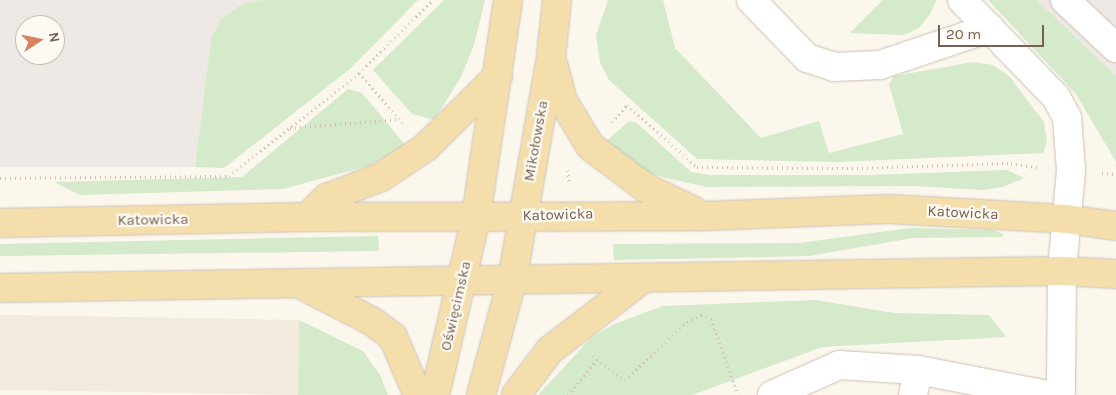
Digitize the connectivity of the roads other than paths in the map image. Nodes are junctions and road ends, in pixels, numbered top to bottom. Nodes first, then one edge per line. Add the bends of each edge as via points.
1 (508, 0) edge
2 (557, 0) edge
3 (751, 0) edge
4 (962, 0) edge
5 (1065, 0) edge
6 (990, 28) junction
7 (1116, 48) edge
8 (551, 58) junction
9 (498, 76) junction
10 (523, 216) junction
11 (705, 216) junction
12 (306, 217) junction
13 (476, 217) junction
14 (1066, 219) junction
15 (0, 223) edge
16 (1116, 226) edge
17 (1062, 271) junction
18 (1116, 274) edge
19 (641, 280) junction
20 (462, 281) junction
21 (512, 281) junction
22 (298, 283) junction
23 (0, 288) edge
24 (915, 382) edge
25 (418, 395) edge
26 (435, 395) edge
27 (481, 395) edge
28 (516, 395) edge
29 (772, 395) edge
30 (1048, 395) edge
31 (1061, 395) edge

1 - 9 main road
2 - 8 main road, Mikołowska
3 - 6 lane via 807,58 834,67 880,65
4 - 6 lane
5 - 7 lane
6 - 14 lane via 1056,97 1067,118 1071,170
8 - 10 main road, Mikołowska
8 - 11 main road via 563,101 590,146 646,188
9 - 12 main road via 426,147 381,177 327,198
9 - 13 main road
10 - 11 main road, Katowicka
10 - 13 main road, Katowicka
10 - 21 main road, Mikołowska
11 - 14 main road, Katowicka via 889,209
12 - 13 main road, Katowicka
12 - 15 main road, Katowicka
13 - 20 main road, Oświęcimska
14 - 16 main road, Katowicka
14 - 17 lane
17 - 18 main road
17 - 19 main road
17 - 31 lane
19 - 21 main road
19 - 28 main road via 550,350
20 - 21 main road
20 - 22 main road
20 - 26 main road, Oświęcimska
21 - 27 main road
22 - 23 main road
22 - 25 main road via 373,322 393,337
24 - 29 lane via 839,365
24 - 30 lane

